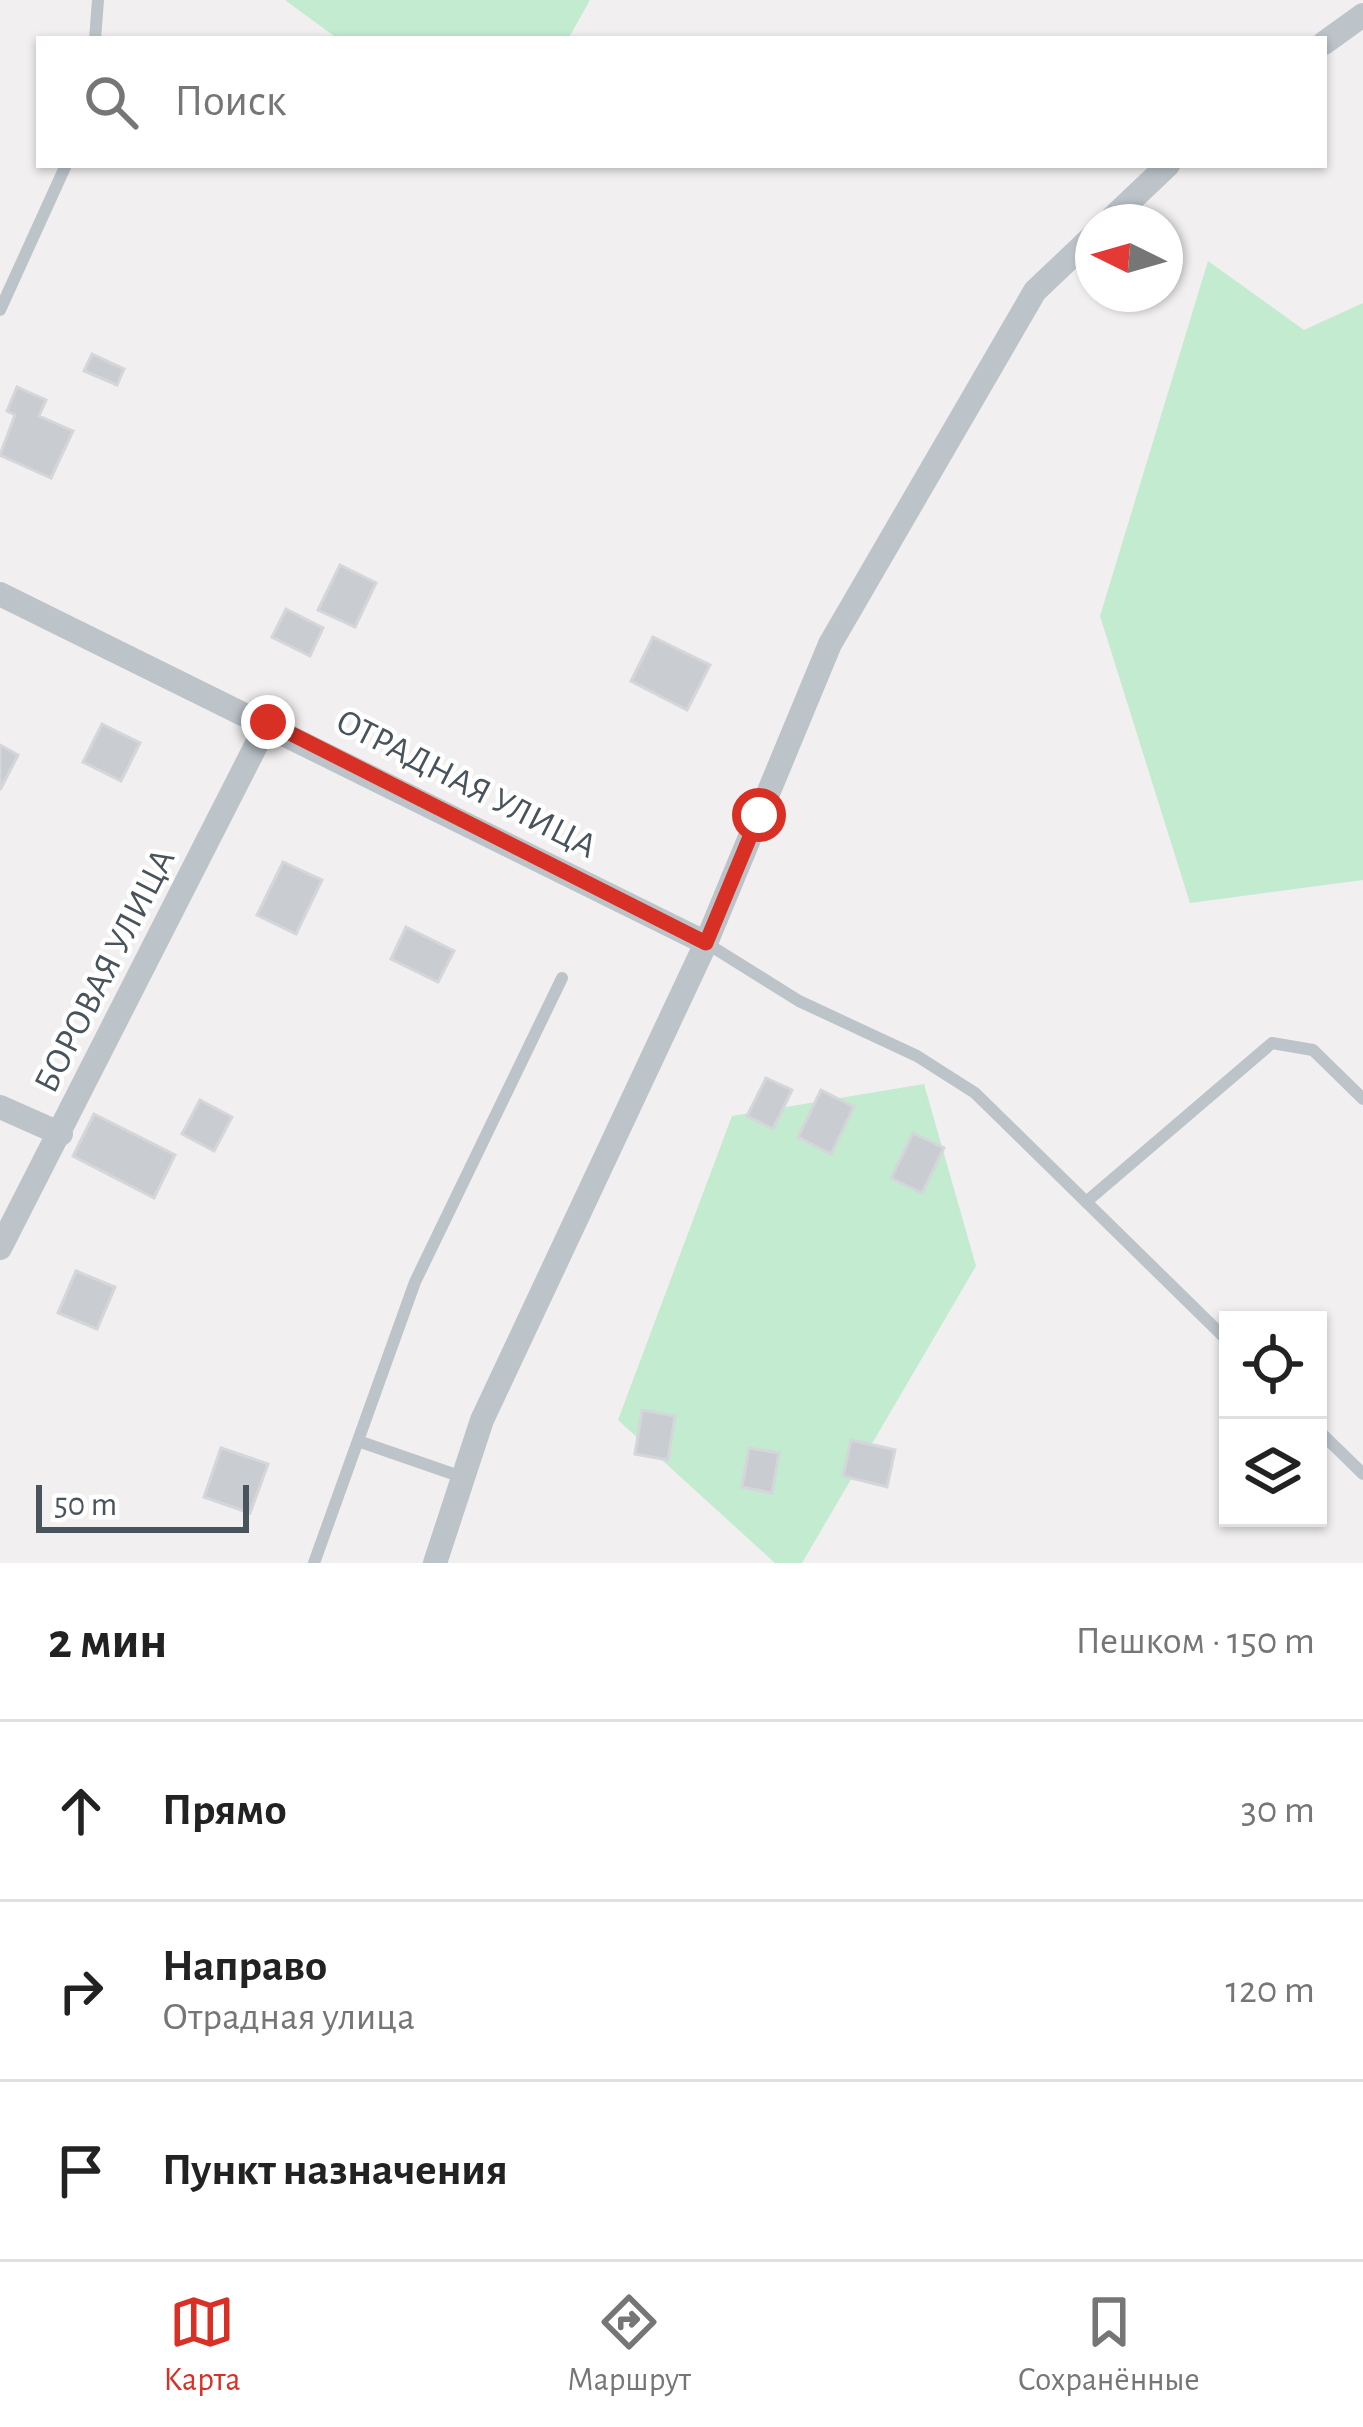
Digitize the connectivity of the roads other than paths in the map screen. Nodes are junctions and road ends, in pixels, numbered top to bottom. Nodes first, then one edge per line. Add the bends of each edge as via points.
1 (98, 0) edge
2 (1363, 15) edge
3 (95, 36) edge
4 (1327, 41) edge
5 (65, 168) edge
6 (1165, 168) edge
7 (1127, 204) edge
8 (1075, 253) edge
9 (0, 310) edge
10 (0, 594) edge
11 (268, 722) junction
12 (706, 943) junction
13 (562, 978) dead end
14 (1363, 1099) edge
15 (0, 1107) edge
16 (62, 1134) junction
17 (1086, 1202) junction
18 (0, 1248) edge
19 (1219, 1332) edge
20 (1327, 1439) edge
21 (358, 1441) junction
22 (1363, 1474) edge
23 (463, 1477) junction
24 (314, 1563) edge
25 (435, 1563) edge

1 - 3 lane
2 - 4 street
5 - 9 lane
6 - 7 street
8 - 12 street via 1035,291 830,644
10 - 11 street, ОТРАДНАЯ УЛИЦА
11 - 12 street, ОТРАДНАЯ УЛИЦА
11 - 16 street, БОРОВАЯ УЛИЦА
12 - 17 lane via 976,1093
12 - 23 street via 482,1420
13 - 21 lane via 415,1282
14 - 17 lane via 1313,1050 1272,1043
15 - 16 street
16 - 18 street, БОРОВАЯ УЛИЦА
17 - 19 lane
20 - 22 lane
21 - 23 lane
21 - 24 lane
23 - 25 street

